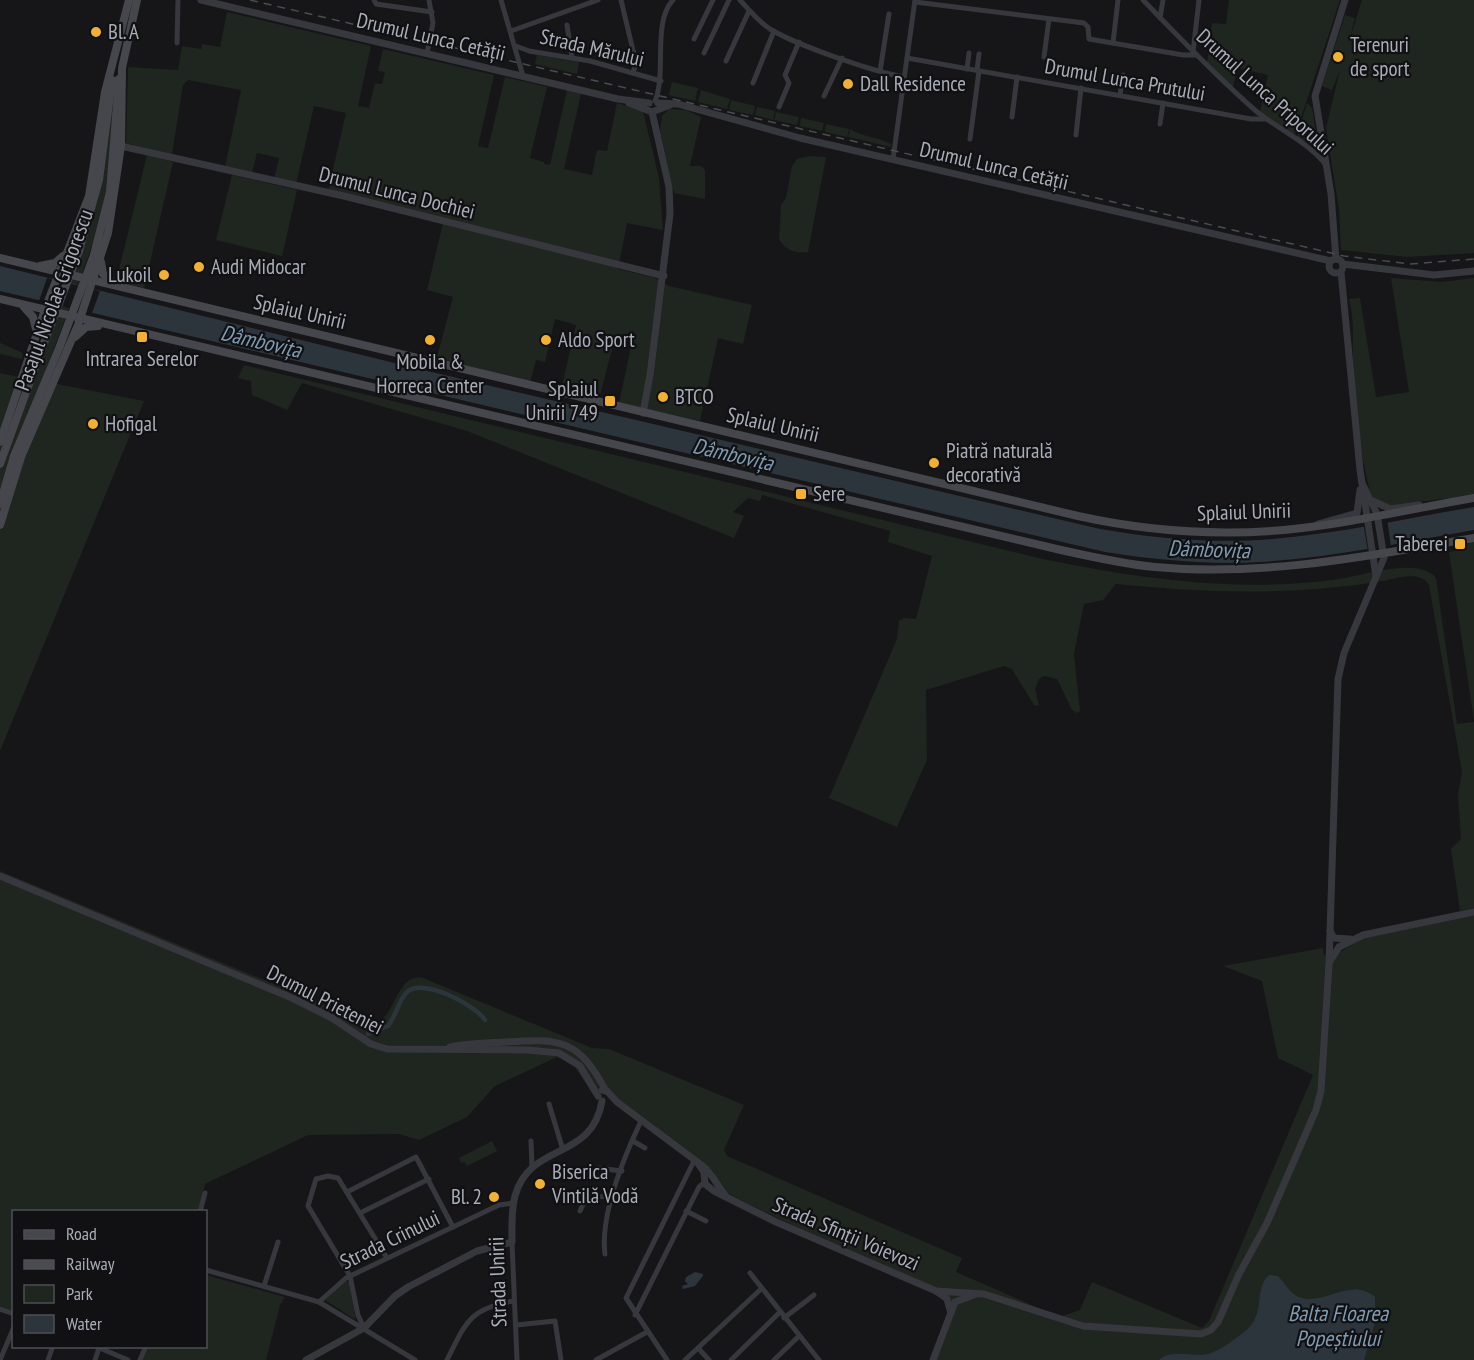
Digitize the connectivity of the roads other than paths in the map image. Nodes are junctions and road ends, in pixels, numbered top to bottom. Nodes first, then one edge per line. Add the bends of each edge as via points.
1 (129, 0) edge
2 (137, 0) edge
3 (178, 0) edge
4 (201, 0) edge
5 (429, 0) edge
6 (501, 0) edge
7 (598, 0) edge
8 (621, 0) edge
9 (673, 0) edge
10 (713, 0) edge
11 (729, 0) edge
12 (740, 0) edge
13 (1118, 0) edge
14 (1143, 0) edge
15 (1162, 0) edge
16 (1199, 0) edge
17 (1344, 0) edge
18 (915, 1) edge
19 (374, 2) edge
20 (749, 11) junction
21 (432, 12) junction
22 (889, 14) dead end
23 (1160, 18) junction
24 (1049, 19) junction
25 (567, 25) dead end
26 (511, 31) junction
27 (774, 31) junction
28 (694, 39) dead end
29 (800, 42) junction
30 (1113, 43) junction
31 (177, 44) dead end
32 (516, 46) junction
33 (427, 53) junction
34 (704, 53) dead end
35 (969, 53) dead end
36 (1194, 53) junction
37 (979, 54) dead end
38 (572, 57) junction
39 (1044, 57) dead end
40 (842, 58) junction
41 (907, 58) junction
42 (726, 62) dead end
43 (118, 67) junction
44 (967, 69) junction
45 (880, 71) junction
46 (978, 71) junction
47 (633, 73) junction
48 (1123, 75) dead end
49 (523, 76) junction
50 (904, 77) junction
51 (1017, 77) junction
52 (661, 81) junction
53 (753, 83) dead end
54 (1081, 88) junction
55 (1120, 95) junction
56 (824, 96) dead end
57 (1163, 103) junction
58 (654, 107) junction
59 (779, 107) dead end
60 (1012, 117) dead end
61 (1266, 119) junction
62 (1160, 123) dead end
63 (1076, 135) dead end
64 (970, 139) dead end
65 (121, 146) junction
66 (893, 159) junction
67 (1326, 167) junction
68 (69, 247) junction
69 (97, 257) junction
70 (0, 258) edge
71 (1332, 262) junction
72 (35, 267) junction
73 (1340, 270) junction
74 (1474, 271) edge
75 (59, 272) junction
76 (664, 276) junction
77 (94, 281) junction
78 (118, 286) junction
79 (0, 299) edge
80 (21, 304) junction
81 (45, 311) junction
82 (80, 319) junction
83 (115, 327) junction
84 (37, 334) junction
85 (71, 342) junction
86 (643, 413) junction
87 (0, 442) edge
88 (0, 464) edge
89 (1362, 481) junction
90 (1368, 498) junction
91 (1474, 498) edge
92 (0, 504) edge
93 (1443, 504) junction
94 (1378, 518) junction
95 (1368, 519) junction
96 (0, 525) edge
97 (1313, 526) junction
98 (1474, 538) edge
99 (1412, 548) junction
100 (1384, 550) junction
101 (1373, 552) junction
102 (1348, 559) junction
103 (1378, 568) junction
104 (0, 876) edge
105 (1474, 912) edge
106 (1334, 944) junction
107 (430, 1051) junction
108 (604, 1097) junction
109 (549, 1104) dead end
110 (641, 1121) junction
111 (531, 1141) dead end
112 (633, 1141) junction
113 (645, 1148) dead end
114 (562, 1150) junction
115 (695, 1162) junction
116 (532, 1167) junction
117 (593, 1171) dead end
118 (622, 1171) junction
119 (429, 1179) junction
120 (709, 1181) junction
121 (347, 1192) junction
122 (205, 1193) dead end
123 (611, 1197) junction
124 (513, 1203) junction
125 (201, 1210) edge
126 (580, 1211) dead end
127 (686, 1211) junction
128 (360, 1214) junction
129 (706, 1221) dead end
130 (453, 1227) junction
131 (278, 1242) dead end
132 (512, 1242) junction
133 (605, 1254) dead end
134 (387, 1258) junction
135 (207, 1270) edge
136 (750, 1273) dead end
137 (350, 1276) junction
138 (264, 1286) junction
139 (761, 1289) junction
140 (814, 1295) dead end
141 (952, 1298) junction
142 (514, 1301) junction
143 (319, 1302) junction
144 (635, 1315) junction
145 (782, 1315) junction
146 (516, 1324) junction
147 (364, 1328) junction
148 (647, 1332) junction
149 (12, 1333) edge
150 (799, 1336) junction
151 (99, 1348) edge
152 (698, 1348) junction
153 (517, 1359) edge
154 (0, 1360) edge
155 (128, 1360) edge
156 (306, 1360) edge
157 (415, 1360) edge
158 (447, 1360) edge
159 (561, 1360) edge
160 (596, 1360) edge
161 (667, 1360) edge
162 (685, 1360) edge
163 (709, 1360) edge
164 (731, 1360) edge
165 (774, 1360) edge
166 (819, 1360) edge
167 (933, 1360) edge

1 - 43 main road
2 - 43 main road
3 - 31 street
4 - 33 street, Drumul Lunca Cetății
5 - 21 street
6 - 26 street, Strada Mărului
7 - 26 street
8 - 47 street via 636,63
9 - 52 street via 664,16
10 - 28 street
11 - 34 street
12 - 20 street
13 - 30 street
14 - 23 street, Drumul Lunca Priporului
15 - 23 street
16 - 36 street
17 - 67 street via 1315,96
18 - 24 street
18 - 41 street
19 - 21 street
20 - 27 street
20 - 42 street
21 - 33 street
22 - 45 street
23 - 36 street, Drumul Lunca Priporului
24 - 30 street via 1084,23 1088,39
24 - 39 street
25 - 38 street
26 - 32 street, Strada Mărului
27 - 29 street
27 - 53 street
29 - 40 street
29 - 59 street via 785,75 789,84
30 - 36 street via 1180,55
32 - 38 street, Strada Mărului
32 - 49 street, Strada Mărului
33 - 49 street, Drumul Lunca Cetății
35 - 44 street
36 - 61 street, Drumul Lunca Priporului
37 - 46 street
38 - 47 street, Strada Mărului
40 - 45 street
40 - 56 street
41 - 44 street, Drumul Lunca Prutului
41 - 50 street
43 - 65 main road
43 - 68 main road via 104,98 91,188
43 - 69 main road, Pasajul Nicolae Grigorescu via 110,192
43 - 88 main road, Pasajul Nicolae Grigorescu, bridge via 99,180 79,251
44 - 46 street, Drumul Lunca Prutului
45 - 50 street
46 - 51 street, Drumul Lunca Prutului
46 - 64 street
47 - 52 street, Strada Mărului
48 - 55 street
49 - 58 street, Drumul Lunca Cetății
50 - 66 street
51 - 54 street, Drumul Lunca Prutului
51 - 60 street
52 - 58 street
54 - 55 street, Drumul Lunca Prutului
54 - 63 street
55 - 57 street, Drumul Lunca Prutului
57 - 61 street, Drumul Lunca Prutului
57 - 62 street
58 - 66 street, Drumul Lunca Cetății via 678,104
58 - 76 street via 670,198
61 - 67 street, Drumul Lunca Priporului via 1310,149
65 - 69 main road via 114,208
65 - 76 street, Drumul Lunca Dochiei via 348,197
66 - 71 street, Drumul Lunca Cetății
67 - 71 street, Drumul Lunca Priporului
68 - 72 main road via 57,262
68 - 75 main road
69 - 77 main road
69 - 78 main road via 103,274
69 - 92 main road, Pasajul Nicolae Grigorescu, bridge via 14,456
70 - 72 main road, Splaiul Unirii
71 - 73 street
71 - 73 street
72 - 75 main road, Splaiul Unirii
73 - 74 street via 1365,268 1443,275
73 - 89 street
75 - 77 main road, Splaiul Unirii
75 - 81 main road
76 - 86 street
77 - 78 main road, Splaiul Unirii
77 - 82 main road
78 - 86 main road, Splaiul Unirii
79 - 80 main road
80 - 81 main road
80 - 84 main road via 33,317
81 - 82 main road
81 - 84 main road
82 - 83 main road
82 - 85 main road
83 - 85 main road via 86,327
83 - 102 main road via 1099,558 1154,567 1214,570 1277,568
84 - 87 main road
85 - 96 main road via 21,457
86 - 97 main road, Splaiul Unirii via 1122,525 1218,533
89 - 90 street
89 - 95 street
89 - 97 street via 1357,513
90 - 93 street via 1390,509
90 - 94 street
91 - 93 main road, Splaiul Unirii
93 - 94 main road, Splaiul Unirii
94 - 95 main road, Splaiul Unirii
94 - 100 street
95 - 97 main road, Splaiul Unirii
95 - 101 street
98 - 99 main road
99 - 100 main road
99 - 103 street
100 - 101 main road
100 - 103 street
101 - 102 main road
101 - 103 street
102 - 103 street via 1365,560
103 - 106 street via 1344,653 1338,679 1328,925
104 - 107 street, Drumul Prieteniei via 292,998 376,1046 397,1051
105 - 106 street
106 - 141 street via 1318,1102 1272,1213 1214,1328 1193,1334 1083,1326 980,1293
107 - 108 street, Drumul Prieteniei via 559,1053 580,1066
107 - 108 street via 470,1044 552,1040 578,1052 601,1081
108 - 110 street, Strada Sfinții Voievozi
108 - 114 street, Strada Unirii via 590,1132
109 - 114 street
110 - 112 street
110 - 115 street, Strada Sfinții Voievozi
111 - 116 street
112 - 113 street
112 - 118 street
114 - 116 street, Strada Unirii
115 - 120 street, Strada Sfinții Voievozi
115 - 144 street via 626,1298
116 - 124 street, Strada Unirii via 521,1181
117 - 118 street
118 - 123 street
119 - 121 street via 418,1158 413,1158
119 - 128 street
119 - 130 street
120 - 127 street via 699,1186
120 - 141 street, Strada Sfinții Voievozi via 731,1200
121 - 128 street
121 - 137 street via 338,1178 315,1180 308,1206
122 - 125 street
123 - 126 street via 587,1196
123 - 133 street via 603,1228
124 - 130 street, Strada Crinului via 499,1205
124 - 132 street, Strada Unirii
127 - 129 street
127 - 144 street
128 - 134 street
130 - 134 street, Strada Crinului
131 - 138 street
132 - 142 street, Strada Unirii
132 - 147 street via 477,1251 408,1287
134 - 137 street, Strada Crinului
135 - 138 street
136 - 139 street
137 - 143 street, Strada Crinului
137 - 147 street
138 - 143 street
139 - 145 street
139 - 152 street
140 - 145 street
141 - 167 street via 951,1313
142 - 146 street, Strada Unirii
142 - 158 street via 484,1307 472,1315
143 - 147 street
144 - 148 street
145 - 150 street
145 - 164 street
146 - 153 street, Strada Unirii
146 - 159 street via 555,1321
147 - 156 street
147 - 157 street
148 - 160 street
148 - 161 street
149 - 154 street
150 - 165 street
150 - 166 street
151 - 155 street
152 - 162 street
152 - 163 street

